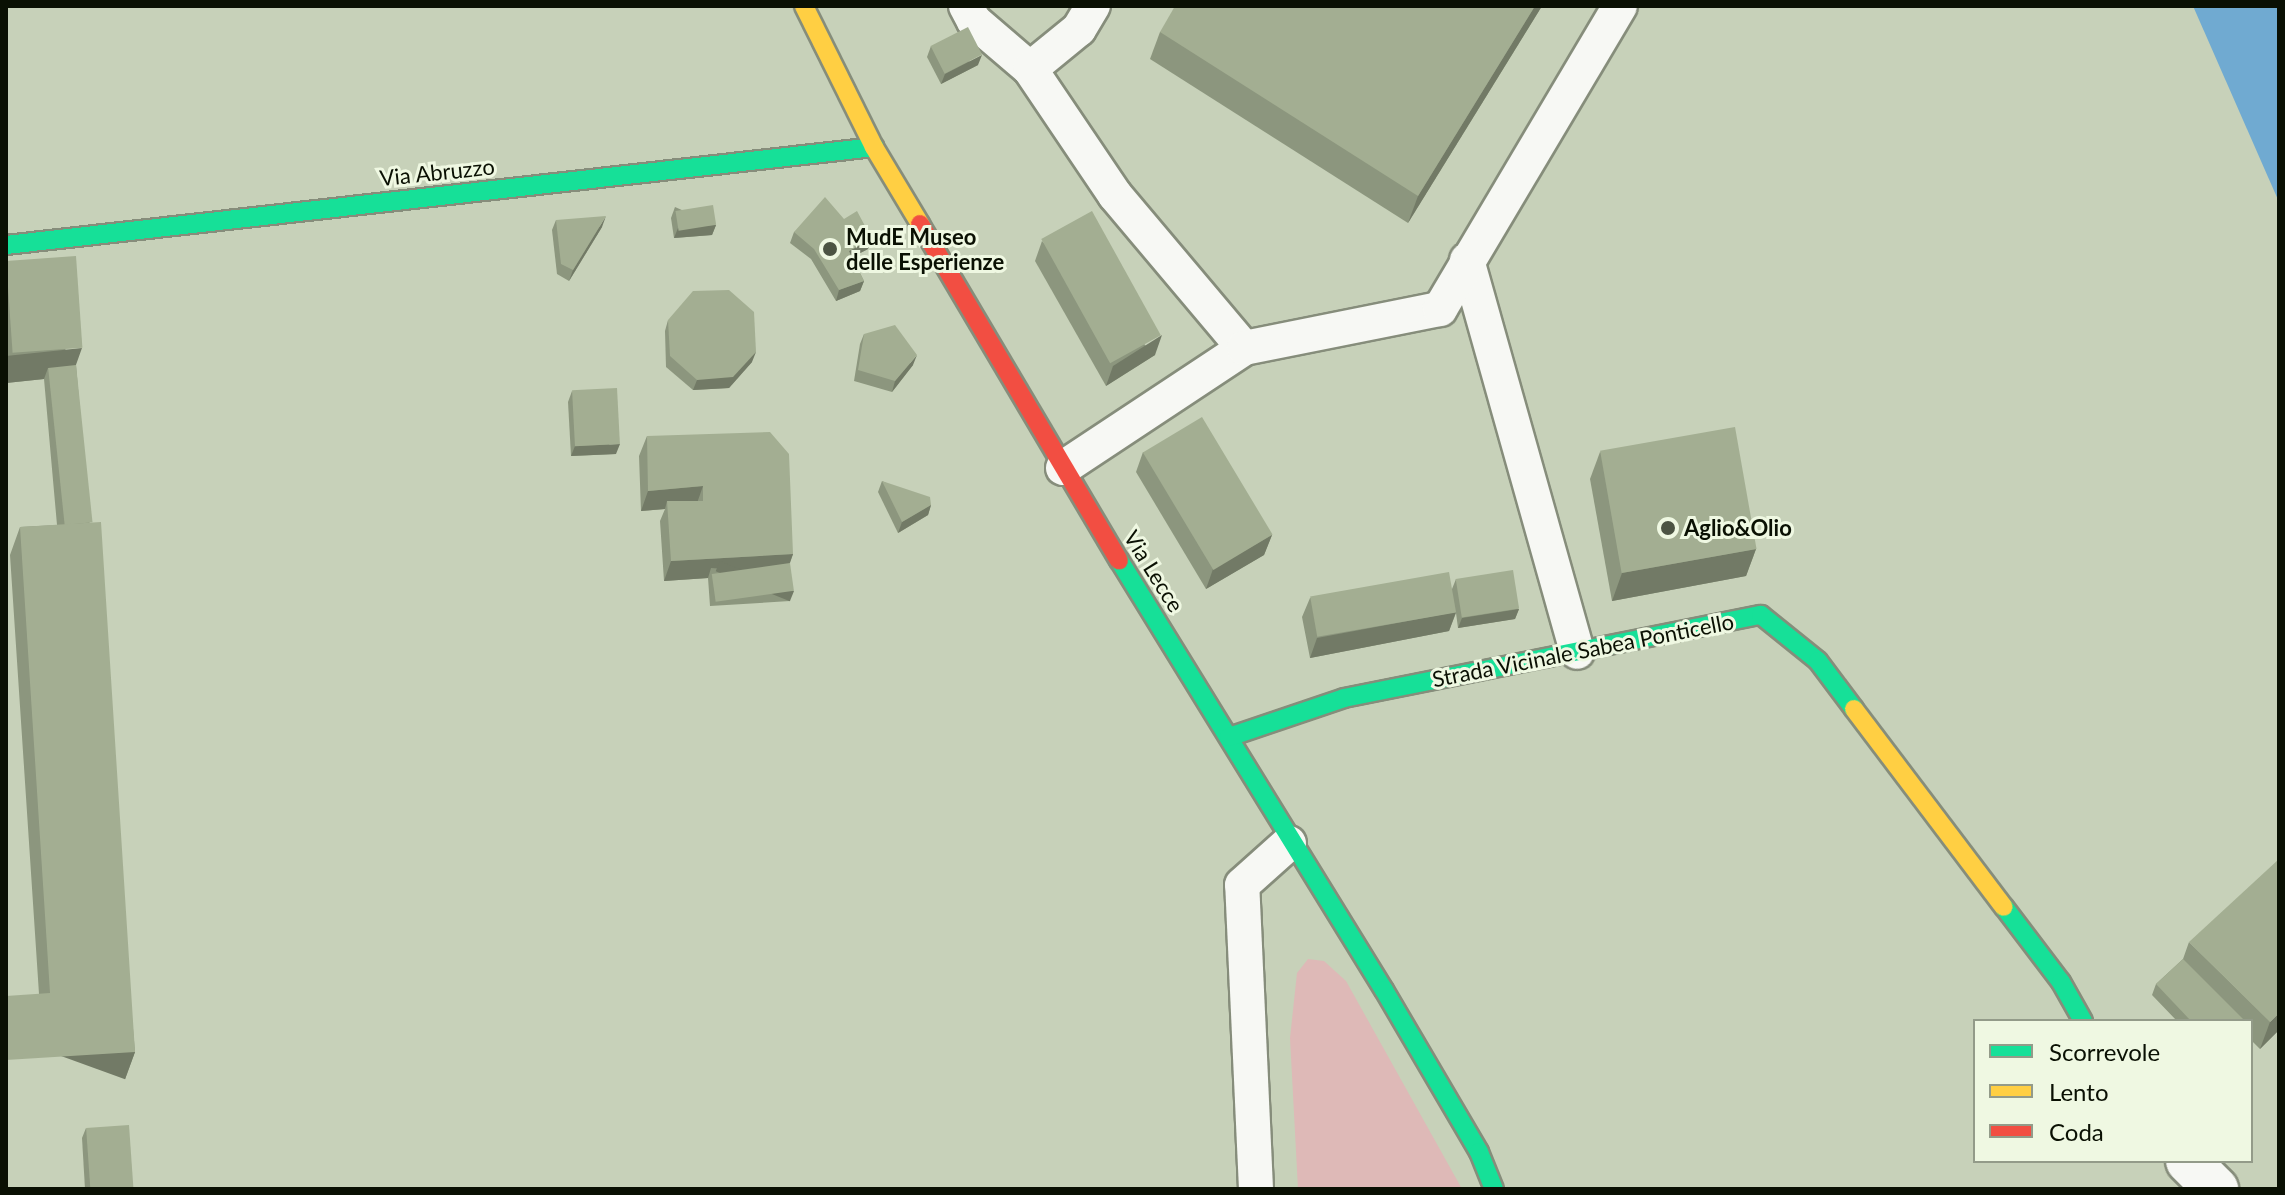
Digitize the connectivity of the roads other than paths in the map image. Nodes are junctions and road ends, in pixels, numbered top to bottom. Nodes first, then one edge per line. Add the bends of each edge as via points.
1 (804, 6) edge
2 (966, 6) edge
3 (1093, 6) edge
4 (1620, 6) edge
5 (1030, 69) junction
6 (874, 147) junction
7 (6, 245) edge
8 (1467, 260) junction
9 (1244, 348) junction
10 (1063, 468) junction
11 (1577, 652) junction
12 (1229, 737) junction
13 (1289, 843) junction
14 (2082, 1019) edge
15 (1479, 1152) junction
16 (2190, 1163) edge
17 (1256, 1189) edge
18 (1494, 1189) edge
19 (1511, 1189) edge
20 (2216, 1189) edge

1 - 6 street, Via Lecce
2 - 5 lane via 974,21
3 - 5 lane via 1079,29
4 - 8 lane
5 - 9 lane via 1115,195
6 - 7 street, Via Abruzzo
6 - 10 street, Via Lecce
8 - 9 lane via 1440,309
8 - 11 lane
9 - 10 lane
10 - 12 street, Via Lecce
11 - 12 street, Strada Vicinale Sabea Ponticello via 1344,698
11 - 14 street, Strada Vicinale Sabea Ponticello via 1761,615 1818,661 2052,969
12 - 13 street, Via Lecce
13 - 15 street, Via Lecce
13 - 17 lane via 1242,885
15 - 18 street, Via Lecce
15 - 19 street, Via Lecce
16 - 20 street

